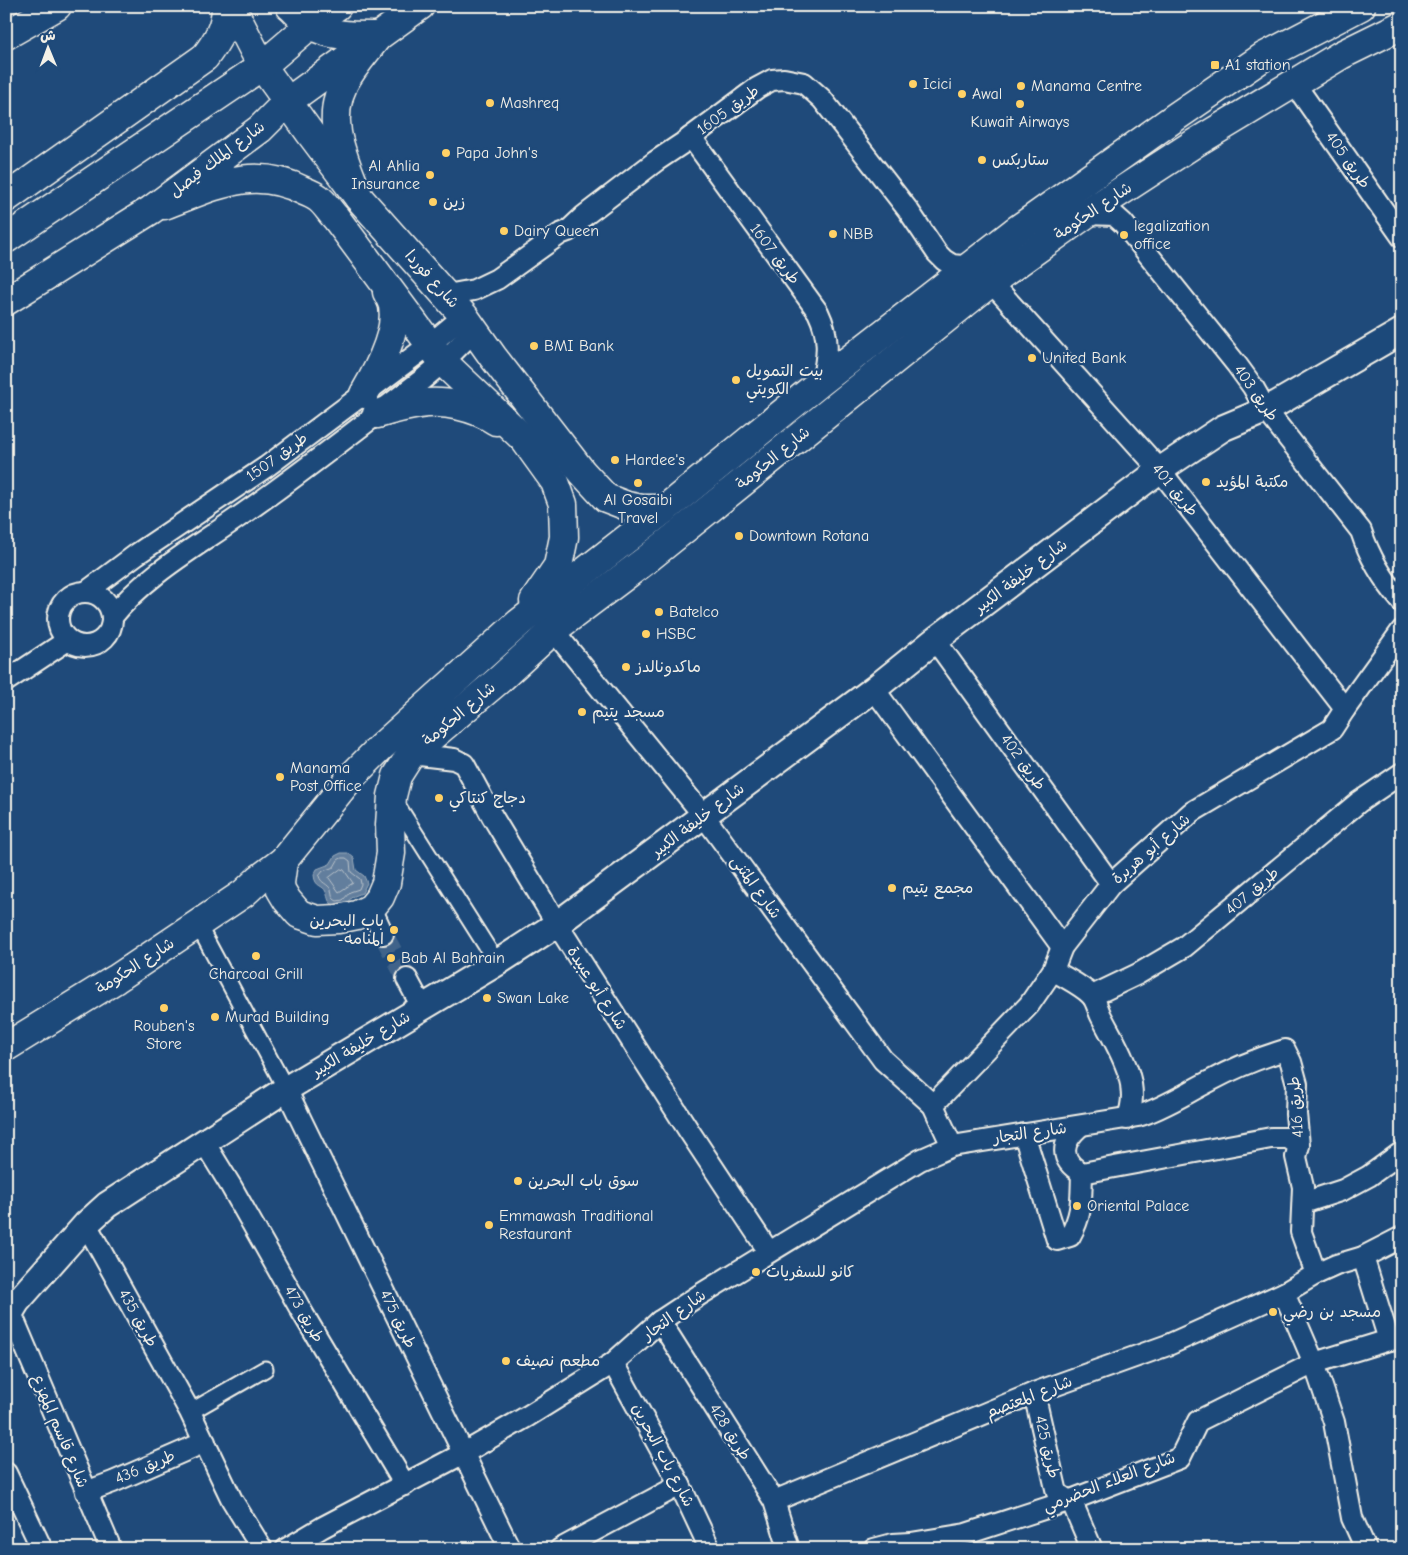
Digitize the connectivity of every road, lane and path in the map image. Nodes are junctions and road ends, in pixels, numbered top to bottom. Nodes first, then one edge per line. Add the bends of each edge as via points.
1 (226, 6) edge
2 (231, 6) edge
3 (290, 6) edge
4 (336, 6) edge
5 (420, 6) edge
6 (1361, 6) edge
7 (56, 8) edge
8 (310, 25) junction
9 (1402, 25) edge
10 (6, 35) edge
11 (378, 36) junction
12 (262, 66) junction
13 (1294, 83) junction
14 (287, 102) junction
15 (691, 137) junction
16 (6, 198) edge
17 (359, 198) junction
18 (151, 210) junction
19 (1086, 214) junction
20 (1402, 237) edge
21 (6, 239) edge
22 (981, 273) junction
23 (385, 286) junction
24 (447, 296) junction
25 (6, 301) edge
26 (470, 323) junction
27 (1402, 330) edge
28 (436, 354) junction
29 (822, 381) junction
30 (371, 404) junction
31 (1266, 410) junction
32 (524, 439) junction
33 (1160, 470) junction
34 (665, 509) junction
35 (86, 592) junction
36 (1402, 602) edge
37 (112, 616) junction
38 (519, 623) junction
39 (553, 630) junction
40 (1402, 630) edge
41 (66, 638) junction
42 (935, 640) junction
43 (6, 675) edge
44 (6, 681) edge
45 (874, 689) junction
46 (1345, 708) junction
47 (411, 754) junction
48 (1402, 773) edge
49 (392, 796) junction
50 (704, 816) junction
51 (283, 861) junction
52 (1111, 884) junction
53 (371, 908) junction
54 (557, 924) junction
55 (198, 925) junction
56 (383, 934) tunnel mouth
57 (1062, 948) junction
58 (497, 963) junction
59 (1053, 970) junction
60 (407, 979) tunnel mouth
61 (1092, 996) junction
62 (422, 1007) junction
63 (6, 1047) edge
64 (286, 1089) junction
65 (933, 1105) junction
66 (1127, 1119) junction
67 (1079, 1127) junction
68 (1024, 1134) junction
69 (204, 1142) junction
70 (1299, 1145) junction
71 (952, 1146) junction
72 (1402, 1152) edge
73 (1082, 1173) junction
74 (1303, 1203) junction
75 (86, 1224) junction
76 (1402, 1237) edge
77 (769, 1252) junction
78 (1363, 1257) junction
79 (1316, 1274) junction
80 (1284, 1293) junction
81 (9, 1317) edge
82 (660, 1321) junction
83 (1395, 1340) edge
84 (613, 1363) junction
85 (1314, 1363) junction
86 (265, 1369) dead end
87 (1034, 1393) junction
88 (190, 1412) junction
89 (204, 1442) junction
90 (464, 1453) junction
91 (6, 1473) edge
92 (405, 1485) junction
93 (680, 1485) junction
94 (86, 1492) junction
95 (1071, 1500) junction
96 (774, 1501) junction
97 (42, 1549) edge
98 (111, 1549) edge
99 (262, 1549) edge
100 (286, 1549) edge
101 (510, 1549) edge
102 (560, 1549) edge
103 (710, 1549) edge
104 (789, 1549) edge
105 (874, 1549) edge
106 (1092, 1549) edge
107 (1366, 1549) edge

1 - 16 main road via 221,35 205,57
2 - 12 main road, شارع فوردا
3 - 8 main road
4 - 8 main road
5 - 11 main road, شارع الملك فيصل
6 - 22 main road, شارع الحكومة via 1263,57 1176,116
7 - 10 main road
8 - 11 main road via 344,36
8 - 12 main road
9 - 13 main road, شارع الحكومة
11 - 14 main road, شارع الملك فيصل
11 - 17 main road via 344,83 336,116 336,137
12 - 14 main road, شارع فوردا
12 - 21 main road
13 - 19 main road, شارع الحكومة
13 - 20 street, طريق 405
14 - 17 main road, شارع فوردا
14 - 18 main road, شارع الملك فيصل via 260,129
15 - 22 street, طريق 1605 via 772,80 804,83 822,99 937,253 952,264
15 - 24 street, طريق 1605 via 568,231 497,279 474,290
15 - 29 street, طريق 1607 via 818,312 825,326 827,345
17 - 24 main road, شارع فوردا
18 - 23 main road via 230,181 257,177 277,180 319,198
18 - 25 main road, شارع الملك فيصل
19 - 22 main road, شارع الحكومة
19 - 31 street, طريق 403 via 1114,215 1123,223 1253,387
22 - 29 main road, شارع الحكومة
22 - 33 street, طريق 401
22 - 39 main road, شارع الحكومة via 646,560
23 - 28 main road
23 - 30 main road via 393,307 393,323
24 - 26 main road, شارع فوردا
26 - 28 street, طريق 1507
26 - 34 main road, شارع فوردا via 582,472 606,498 642,509
27 - 31 street, شارع خليفة الكبير
28 - 30 street, طريق 1507
28 - 32 main road
29 - 34 main road, شارع الحكومة
30 - 32 main road via 456,404 486,414
30 - 35 street, طريق 1507 via 266,467
30 - 37 street, طريق 1507 via 238,518 157,572
31 - 33 street, شارع خليفة الكبير via 1223,428
31 - 36 street, طريق 403 via 1361,531 1382,573
32 - 38 main road via 554,482 563,504 564,537 558,566
33 - 42 street, شارع خليفة الكبير
33 - 46 street, طريق 401
34 - 38 main road, شارع الحكومة
35 - 37 street via 106,602
35 - 41 street via 70,597 60,610 59,625
37 - 41 street via 108,632 97,643 82,645
38 - 51 main road, شارع الحكومة via 351,777
39 - 47 main road, شارع الحكومة
39 - 50 street, شارع المثنى
40 - 46 street, شارع أبو هريرة
41 - 43 street
41 - 44 street
42 - 45 street, شارع خليفة الكبير
42 - 52 street, طريق 402
45 - 50 street, شارع خليفة الكبير
45 - 57 street
46 - 52 street, شارع أبو هريرة via 1332,729 1192,812
47 - 49 main road, شارع الحكومة via 396,776
47 - 54 street, شارع أبو عبيدة via 454,759 464,764
48 - 61 street, طريق 407 via 1359,802 1184,947
49 - 53 main road, شارع الحكومة via 391,853 386,883
49 - 58 street
50 - 54 street, شارع خليفة الكبير
50 - 65 street, شارع المثنى via 883,1060
51 - 53 main road via 281,890 299,914 317,920 338,919
51 - 55 main road, شارع الحكومة
52 - 57 street, شارع أبو هريرة
53 - 56 street
54 - 58 street, شارع خليفة الكبير
54 - 77 street, شارع أبو عبيدة
55 - 63 main road, شارع الحكومة
55 - 64 street
57 - 59 street, شارع أبو هريرة
58 - 62 street, شارع خليفة الكبير
59 - 61 street
59 - 65 street, شارع أبو هريرة via 1029,1005
60 - 62 street
61 - 66 street via 1120,1052 1132,1086 1132,1103
62 - 64 street, شارع خليفة الكبير
64 - 69 street, شارع خليفة الكبير
64 - 90 street, طريق 475
65 - 71 street, شارع المثنى
66 - 67 street, شارع التجار
66 - 70 street, طريق 416 via 1160,1108 1255,1059 1285,1050 1297,1084
67 - 68 street, شارع التجار
67 - 73 street, شارع التجار via 1070,1134 1065,1152 1067,1161
68 - 71 street, شارع التجار
68 - 73 street via 1057,1240 1070,1236 1078,1222
69 - 75 street, شارع خليفة الكبير via 107,1205
69 - 92 street, طريق 473
70 - 73 street via 1288,1138 1271,1138
70 - 74 street, طريق 416 via 1296,1157
71 - 77 street, شارع التجار via 920,1160
72 - 74 street via 1343,1190
74 - 79 street, طريق 416 via 1301,1232
75 - 81 street, شارع خليفة الكبير via 17,1302
75 - 88 street, طريق 435
76 - 78 street, شارع المعتصم
77 - 82 street, شارع التجار
78 - 79 street, شارع المعتصم
78 - 83 street
79 - 80 street, شارع المعتصم
80 - 85 street
80 - 87 street, شارع المعتصم via 1168,1345
81 - 94 street, شارع قاسم المهزع
82 - 84 street, شارع التجار
82 - 96 street, طريق 428
83 - 85 street, شارع العلاء الحضرمي
84 - 90 street, شارع التجار
84 - 93 street, شارع باب البحرين
85 - 95 street, شارع العلاء الحضرمي via 1198,1421 1180,1458
85 - 107 street via 1334,1422 1352,1518
86 - 88 street
87 - 95 street, طريق 425 via 1057,1493
87 - 96 street, شارع المعتصم
88 - 89 street, طريق 435
89 - 94 street, طريق 436
89 - 99 street, طريق 435 via 232,1500
90 - 92 street, شارع التجار
90 - 101 street, طريق 475
91 - 97 street
92 - 100 street, شارع التجار
93 - 102 street
93 - 103 street, شارع باب البحرين
94 - 98 street, شارع قاسم المهزع
95 - 105 street, شارع العلاء الحضرمي via 966,1534
95 - 106 street, طريق 425
96 - 104 street, طريق 428

